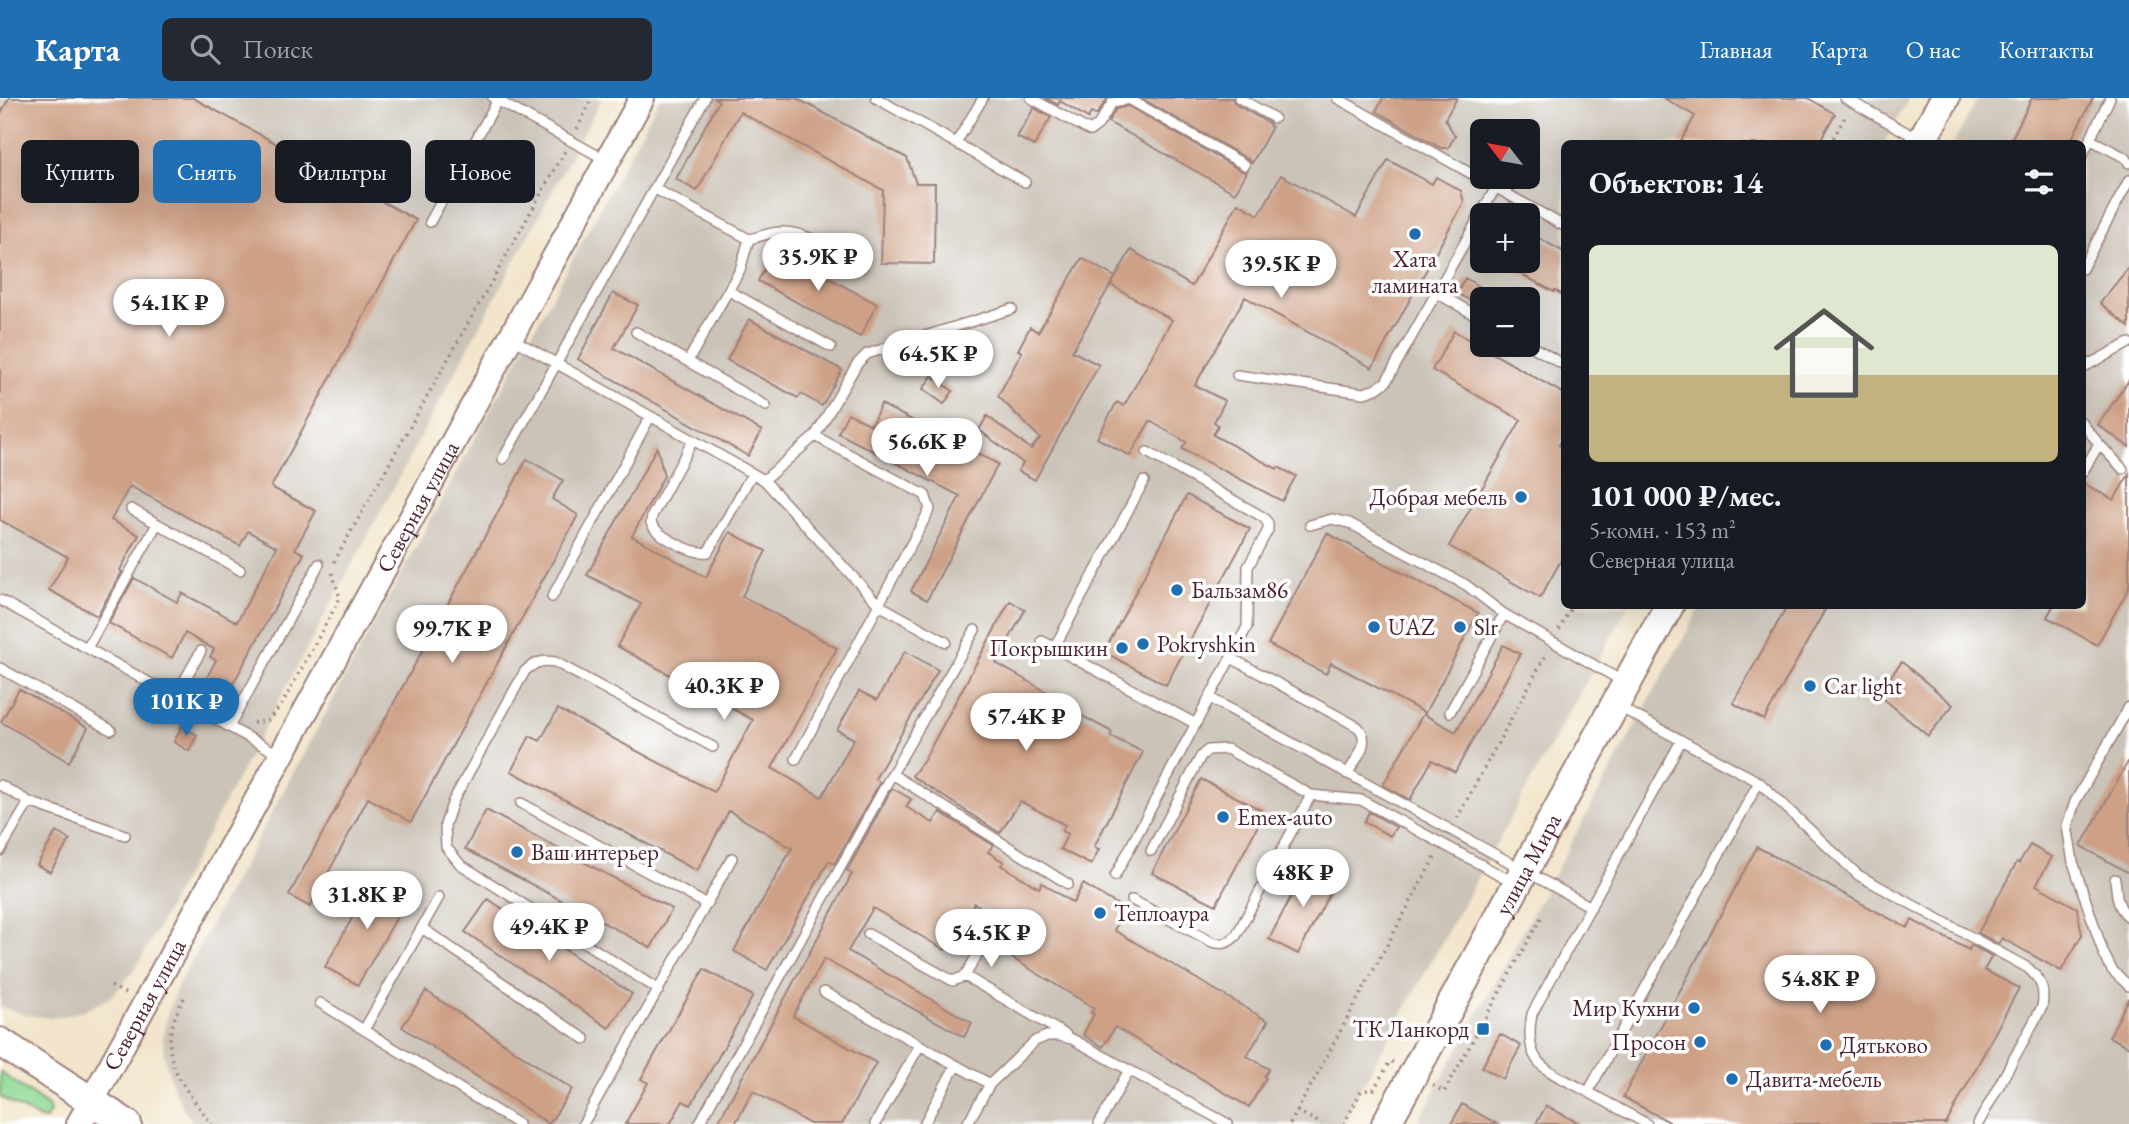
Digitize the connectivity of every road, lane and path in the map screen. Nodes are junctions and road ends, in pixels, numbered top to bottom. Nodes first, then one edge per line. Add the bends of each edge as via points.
1 (592, 98) edge
2 (642, 98) edge
3 (705, 98) edge
4 (876, 98) edge
5 (983, 98) edge
6 (1031, 98) edge
7 (1239, 98) edge
8 (1337, 98) edge
9 (1945, 98) edge
10 (2110, 98) edge
11 (496, 99) edge
12 (1129, 99) edge
13 (1849, 100) edge
14 (1274, 118) dead end
15 (1832, 140) edge
16 (1918, 140) edge
17 (1922, 140) edge
18 (2091, 140) junction
19 (570, 141) junction
20 (956, 144) junction
21 (2086, 149) edge
22 (607, 161) junction
23 (2129, 163) edge
24 (1245, 165) dead end
25 (1470, 172) edge
26 (2129, 180) edge
27 (1025, 182) dead end
28 (655, 188) junction
29 (1495, 189) edge
30 (1499, 189) edge
31 (430, 222) dead end
32 (1561, 224) edge
33 (749, 240) junction
34 (2086, 261) edge
35 (862, 267) dead end
36 (729, 291) junction
37 (1437, 293) junction
38 (1012, 309) dead end
39 (1470, 311) edge
40 (636, 332) dead end
41 (509, 337) junction
42 (831, 347) dead end
43 (2127, 348) edge
44 (1540, 351) edge
45 (688, 361) junction
46 (1561, 363) edge
47 (557, 364) junction
48 (2086, 366) edge
49 (1237, 376) dead end
50 (766, 406) dead end
51 (650, 417) junction
52 (2086, 428) edge
53 (814, 436) junction
54 (693, 440) junction
55 (2099, 444) junction
56 (1147, 452) dead end
57 (503, 459) dead end
58 (2086, 466) edge
59 (2123, 469) dead end
60 (752, 474) junction
61 (764, 480) junction
62 (1143, 481) dead end
63 (131, 509) dead end
64 (157, 524) junction
65 (1310, 525) dead end
66 (319, 564) dead end
67 (240, 569) dead end
68 (552, 597) dead end
69 (0, 600) edge
70 (880, 605) junction
71 (1570, 609) edge
72 (1667, 609) edge
73 (1504, 614) junction
74 (975, 630) dead end
75 (1042, 641) dead end
76 (946, 642) dead end
77 (1552, 642) junction
78 (87, 648) junction
79 (1054, 648) junction
80 (201, 651) dead end
81 (1231, 657) junction
82 (0, 668) edge
83 (1620, 694) junction
84 (175, 697) junction
85 (1210, 698) junction
86 (2129, 707) edge
87 (1450, 712) dead end
88 (235, 716) junction
89 (1196, 724) junction
90 (229, 727) junction
91 (111, 730) dead end
92 (1681, 741) junction
93 (713, 747) dead end
94 (282, 756) junction
95 (796, 759) dead end
96 (1347, 774) junction
97 (892, 775) junction
98 (1759, 782) junction
99 (0, 785) edge
100 (1311, 795) junction
101 (29, 802) junction
102 (522, 803) dead end
103 (1450, 830) junction
104 (125, 835) dead end
105 (1443, 844) junction
106 (0, 851) edge
107 (1151, 851) dead end
108 (732, 858) dead end
109 (1115, 876) dead end
110 (1521, 878) junction
111 (2115, 879) dead end
112 (1068, 884) dead end
113 (439, 897) dead end
114 (1132, 900) dead end
115 (706, 904) junction
116 (1591, 907) junction
117 (2129, 917) edge
118 (993, 927) dead end
119 (422, 928) junction
120 (868, 934) dead end
121 (965, 976) junction
122 (2129, 985) edge
123 (659, 990) junction
124 (824, 992) dead end
125 (184, 998) dead end
126 (320, 1003) dead end
127 (364, 1030) junction
128 (585, 1039) dead end
129 (1072, 1039) junction
130 (0, 1042) edge
131 (919, 1045) junction
132 (956, 1065) junction
133 (1129, 1070) junction
134 (990, 1084) junction
135 (1588, 1092) junction
136 (1297, 1111) junction
137 (85, 1113) edge
138 (127, 1124) edge
139 (212, 1124) edge
140 (518, 1124) edge
141 (583, 1124) edge
142 (699, 1124) edge
143 (875, 1124) edge
144 (923, 1124) edge
145 (967, 1124) edge
146 (1099, 1124) edge
147 (1228, 1124) edge
148 (1290, 1124) edge
149 (1322, 1124) edge
150 (1386, 1124) edge
151 (1647, 1124) edge
152 (1978, 1124) edge

1 - 19 path
2 - 22 main road, Северная улица
3 - 28 lane
4 - 20 lane
5 - 20 lane
6 - 12 lane via 1090,131 1112,103
7 - 14 lane
8 - 25 lane
9 - 17 main road
10 - 18 lane
11 - 19 lane
11 - 31 lane
12 - 24 lane
13 - 15 path
13 - 16 lane
18 - 21 lane
18 - 23 lane
19 - 22 lane
19 - 88 path via 330,568 340,598 281,706 267,721 251,723
20 - 27 lane
22 - 41 main road, Северная улица
26 - 34 lane
28 - 33 lane
28 - 47 lane
29 - 37 lane
30 - 32 lane
33 - 35 lane via 791,232
33 - 36 lane
36 - 42 lane
36 - 45 lane
37 - 39 lane
37 - 49 lane via 1386,382 1376,389 1364,393
38 - 53 lane via 867,354
40 - 45 lane
41 - 47 lane
41 - 94 main road, Северная улица
43 - 48 lane
44 - 46 lane
45 - 50 lane
47 - 51 lane
47 - 57 lane
51 - 54 lane
51 - 68 lane
52 - 55 lane
53 - 61 lane
53 - 70 lane via 925,495 929,503
54 - 60 lane
54 - 60 lane via 652,516 657,533 696,553 708,552
55 - 58 lane
55 - 59 lane
56 - 81 lane via 1268,523 1248,567 1247,627
60 - 61 lane
61 - 70 lane
62 - 79 lane
63 - 64 lane
64 - 67 lane
64 - 78 lane
65 - 73 lane via 1332,519 1349,523 1466,585
66 - 88 lane
69 - 78 lane
70 - 76 lane
70 - 95 lane
71 - 77 path
72 - 83 main road, улица Мира
73 - 77 lane
73 - 87 lane
74 - 97 lane
75 - 79 lane
77 - 83 lane
77 - 103 path
78 - 84 lane
79 - 89 lane
80 - 84 lane
81 - 85 lane
81 - 96 lane via 1364,733 1365,740
82 - 91 lane
83 - 92 lane
83 - 110 main road, улица Мира
84 - 90 lane
85 - 89 lane
85 - 96 lane
86 - 122 lane via 2075,802 2067,826 2073,862 2103,952 2112,970
88 - 90 lane
89 - 109 lane
90 - 94 lane
92 - 98 lane
92 - 116 lane
93 - 123 lane via 555,662 534,663 525,671 453,801 445,825 446,847 460,864
94 - 137 main road, Северная улица
96 - 103 lane
97 - 112 lane
97 - 142 lane
98 - 135 lane
98 - 152 lane via 1858,875 2038,977 2045,990 2042,1007
99 - 101 lane
100 - 105 lane via 1361,800
100 - 107 lane via 1227,749 1208,750
100 - 114 lane via 1229,943 1212,942
101 - 104 lane
101 - 106 lane
102 - 115 lane
103 - 110 lane
105 - 110 lane
105 - 136 path
108 - 115 lane
110 - 116 lane
110 - 150 main road, улица Мира
111 - 117 lane via 2117,902
113 - 119 lane
115 - 123 lane
116 - 135 lane via 1532,1014 1528,1035 1532,1052 1543,1067
118 - 121 lane
119 - 127 lane
119 - 128 lane
120 - 121 lane via 946,979
121 - 129 lane
123 - 141 lane
124 - 131 lane
125 - 139 path via 169,1034 171,1054 176,1074
126 - 127 lane
127 - 140 lane
129 - 133 lane
129 - 134 lane via 1059,1035 1035,1041
130 - 137 main road
131 - 132 lane
131 - 143 lane
132 - 134 lane
132 - 144 lane
133 - 146 lane
133 - 147 lane
134 - 145 lane
135 - 151 lane
136 - 148 path
136 - 149 path
137 - 138 main road

